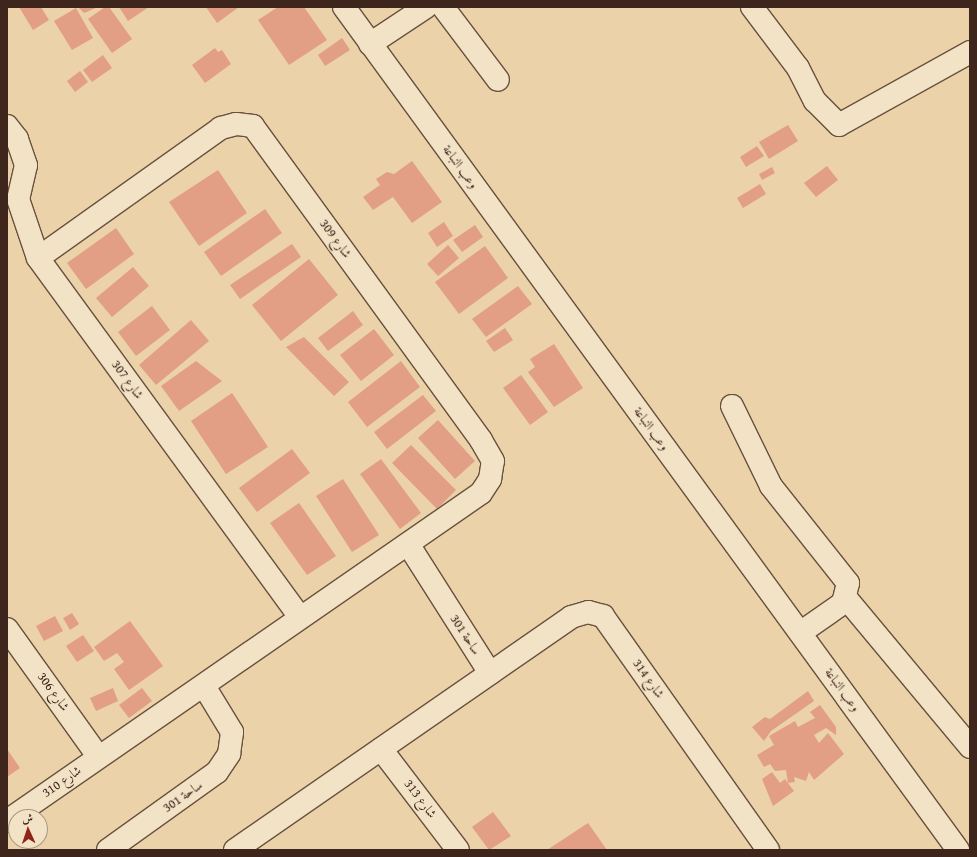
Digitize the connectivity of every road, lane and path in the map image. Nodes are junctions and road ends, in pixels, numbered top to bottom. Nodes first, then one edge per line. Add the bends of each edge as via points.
1 (344, 7) edge
2 (426, 7) edge
3 (442, 7) edge
4 (752, 7) edge
5 (370, 44) junction
6 (970, 52) edge
7 (498, 80) dead end
8 (7, 126) edge
9 (38, 258) junction
10 (732, 406) dead end
11 (408, 544) junction
12 (846, 598) junction
13 (300, 617) junction
14 (7, 629) edge
15 (800, 633) junction
16 (490, 673) junction
17 (204, 686) junction
18 (970, 747) edge
19 (381, 749) junction
20 (98, 756) junction
21 (7, 821) edge
22 (108, 850) edge
23 (235, 850) edge
24 (458, 850) edge
25 (768, 850) edge
26 (958, 850) edge

1 - 5 street, وعب النباعة
2 - 5 street
3 - 7 street
4 - 6 street via 798,68 815,101 839,126
5 - 15 street, وعب النباعة
8 - 9 street, شارع 307 via 17,139 26,165 18,198
9 - 11 street, شارع 309 via 221,128 236,124 253,126 481,440 493,461 490,479 480,493
9 - 13 street, شارع 307
10 - 12 street via 771,486 845,576
11 - 13 street
11 - 16 street, ساحة 301
12 - 15 street
12 - 18 street
13 - 17 street
14 - 20 street, شارع 306
15 - 26 street, وعب النباعة
16 - 19 street
16 - 25 street, شارع 314 via 571,617 588,612 603,616
17 - 20 street
17 - 22 street, ساحة 301 via 232,732 229,754 217,772
19 - 23 street
19 - 24 street, شارع 313
20 - 21 street, شارع 310

